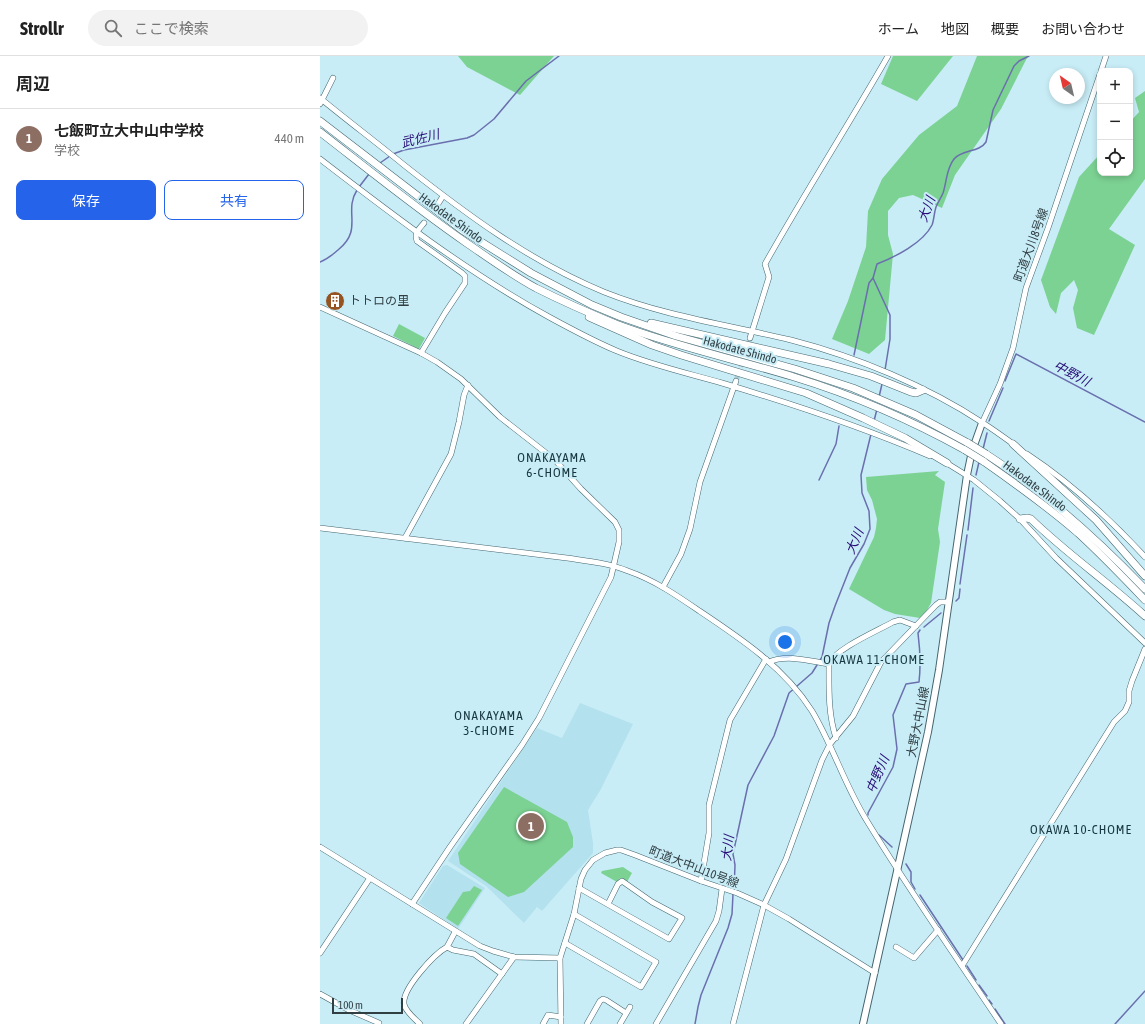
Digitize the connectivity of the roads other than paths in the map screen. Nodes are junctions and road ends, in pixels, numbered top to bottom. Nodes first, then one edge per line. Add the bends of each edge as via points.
1 (888, 56) edge
2 (1106, 56) edge
3 (1102, 68) edge
4 (333, 78) dead end
5 (1097, 83) edge
6 (321, 100) edge
7 (320, 121) edge
8 (320, 132) edge
9 (320, 159) edge
10 (443, 196) junction
11 (438, 204) dead end
12 (424, 223) dead end
13 (417, 232) junction
14 (535, 287) junction
15 (592, 306) junction
16 (320, 307) edge
17 (752, 332) junction
18 (750, 338) tunnel mouth
19 (421, 353) junction
20 (736, 381) tunnel mouth
21 (468, 385) junction
22 (734, 387) junction
23 (923, 390) junction
24 (982, 423) junction
25 (1014, 444) junction
26 (966, 446) junction
27 (984, 458) junction
28 (947, 463) junction
29 (967, 475) junction
30 (1020, 519) junction
31 (320, 528) edge
32 (405, 538) junction
33 (1145, 557) edge
34 (614, 567) junction
35 (1145, 576) edge
36 (663, 587) junction
37 (1145, 589) edge
38 (1145, 600) edge
39 (948, 602) junction
40 (1145, 616) edge
41 (916, 626) junction
42 (1145, 643) edge
43 (1145, 649) edge
44 (768, 661) junction
45 (826, 664) junction
46 (836, 738) junction
47 (830, 744) junction
48 (320, 847) edge
49 (898, 869) junction
50 (370, 878) junction
51 (701, 881) junction
52 (579, 888) junction
53 (724, 889) junction
54 (412, 904) junction
55 (608, 904) junction
56 (764, 906) junction
57 (574, 914) junction
58 (938, 930) junction
59 (455, 932) junction
60 (565, 943) junction
61 (447, 947) junction
62 (896, 947) dead end
63 (320, 953) edge
64 (514, 957) junction
65 (560, 958) junction
66 (962, 966) junction
67 (875, 973) junction
68 (502, 974) junction
69 (320, 994) edge
70 (630, 1007) dead end
71 (626, 1013) junction
72 (561, 1017) junction
73 (378, 1024) edge
74 (420, 1024) edge
75 (466, 1024) edge
76 (544, 1024) edge
77 (561, 1024) edge
78 (587, 1024) edge
79 (620, 1024) edge
80 (656, 1024) edge
81 (733, 1024) edge
82 (863, 1024) edge
83 (1000, 1024) edge

1 - 17 street via 764,264 769,277
2 - 3 street
4 - 6 street
5 - 24 street, 町道大川8号線 via 1026,288 1013,348
6 - 10 street
7 - 15 highway, Hakodate Shindo via 480,242
8 - 14 highway, Hakodate Shindo via 457,236
9 - 13 street
10 - 11 street
10 - 17 street via 512,245 586,284 663,312
12 - 13 street
13 - 19 street via 416,241 466,279
13 - 22 street via 505,292 585,336 617,351 660,366
14 - 26 highway, Hakodate Shindo via 617,324 680,345 793,376 866,401
14 - 28 highway via 596,321 652,345 744,376 806,393 905,438
15 - 23 highway via 666,327 829,364 871,376 911,392
15 - 26 highway, Hakodate Shindo via 676,336 795,369 867,393 932,423
16 - 19 street
17 - 18 street
17 - 23 street via 792,341 872,366
19 - 21 street
20 - 22 street
21 - 32 street via 451,454
21 - 34 street via 500,417 555,460 615,522 619,530 619,542
22 - 28 street via 862,428
22 - 36 street via 700,482 688,536
23 - 24 street
24 - 25 street
24 - 29 main road, 大野大中山線
25 - 33 street via 1068,483
25 - 35 highway via 1096,520
26 - 27 highway, Hakodate Shindo, bridge
27 - 37 highway, Hakodate Shindo via 1034,487 1099,543
27 - 38 highway, Hakodate Shindo via 1068,525
28 - 29 street
29 - 30 street
29 - 39 main road, 大野大中山線
30 - 40 highway via 1031,519 1051,539
30 - 42 street via 1056,558
31 - 32 street
32 - 34 street via 596,562
34 - 36 street
34 - 54 street via 539,718
36 - 44 street
39 - 41 street via 936,604
39 - 49 main road, 大野大中山線 via 928,732
41 - 45 street via 900,620 892,622 836,654
41 - 46 street via 881,662 853,716
43 - 66 street via 1132,681 1125,712 1114,722
44 - 45 street via 785,658
44 - 47 street via 791,683 811,709
44 - 51 street via 730,720 709,805 709,833
45 - 46 street via 831,720
46 - 47 street
47 - 49 street via 866,819
47 - 56 street via 786,858
48 - 50 street
49 - 58 street
49 - 67 main road, 大野大中山線
50 - 54 street
50 - 63 street
51 - 52 street, 町道大中山10号線 via 617,850 593,860 585,870
51 - 53 street, 町道大中山10号線
52 - 55 street
52 - 57 street, 町道大中山10号線
53 - 56 street, 町道大中山10号線
53 - 80 street via 716,921
54 - 59 street
55 - 55 street via 670,939 682,918 652,902 622,881
56 - 67 street, 町道大中山10号線
56 - 81 street
57 - 60 street, 町道大中山10号線
57 - 60 street via 656,962 641,987
58 - 62 street via 914,958
58 - 66 street
59 - 61 street
59 - 64 street via 493,952
60 - 65 street, 町道大中山10号線
61 - 68 street via 474,954
61 - 74 street via 439,951 418,974 405,997 405,1008
64 - 65 street
64 - 68 street
65 - 72 street, 町道大中山10号線
66 - 83 street
67 - 82 main road, 大野大中山線
68 - 75 street
69 - 73 street
70 - 71 street
71 - 78 street via 603,999
71 - 79 street
72 - 76 street via 548,1015
72 - 77 street, 町道大中山10号線

